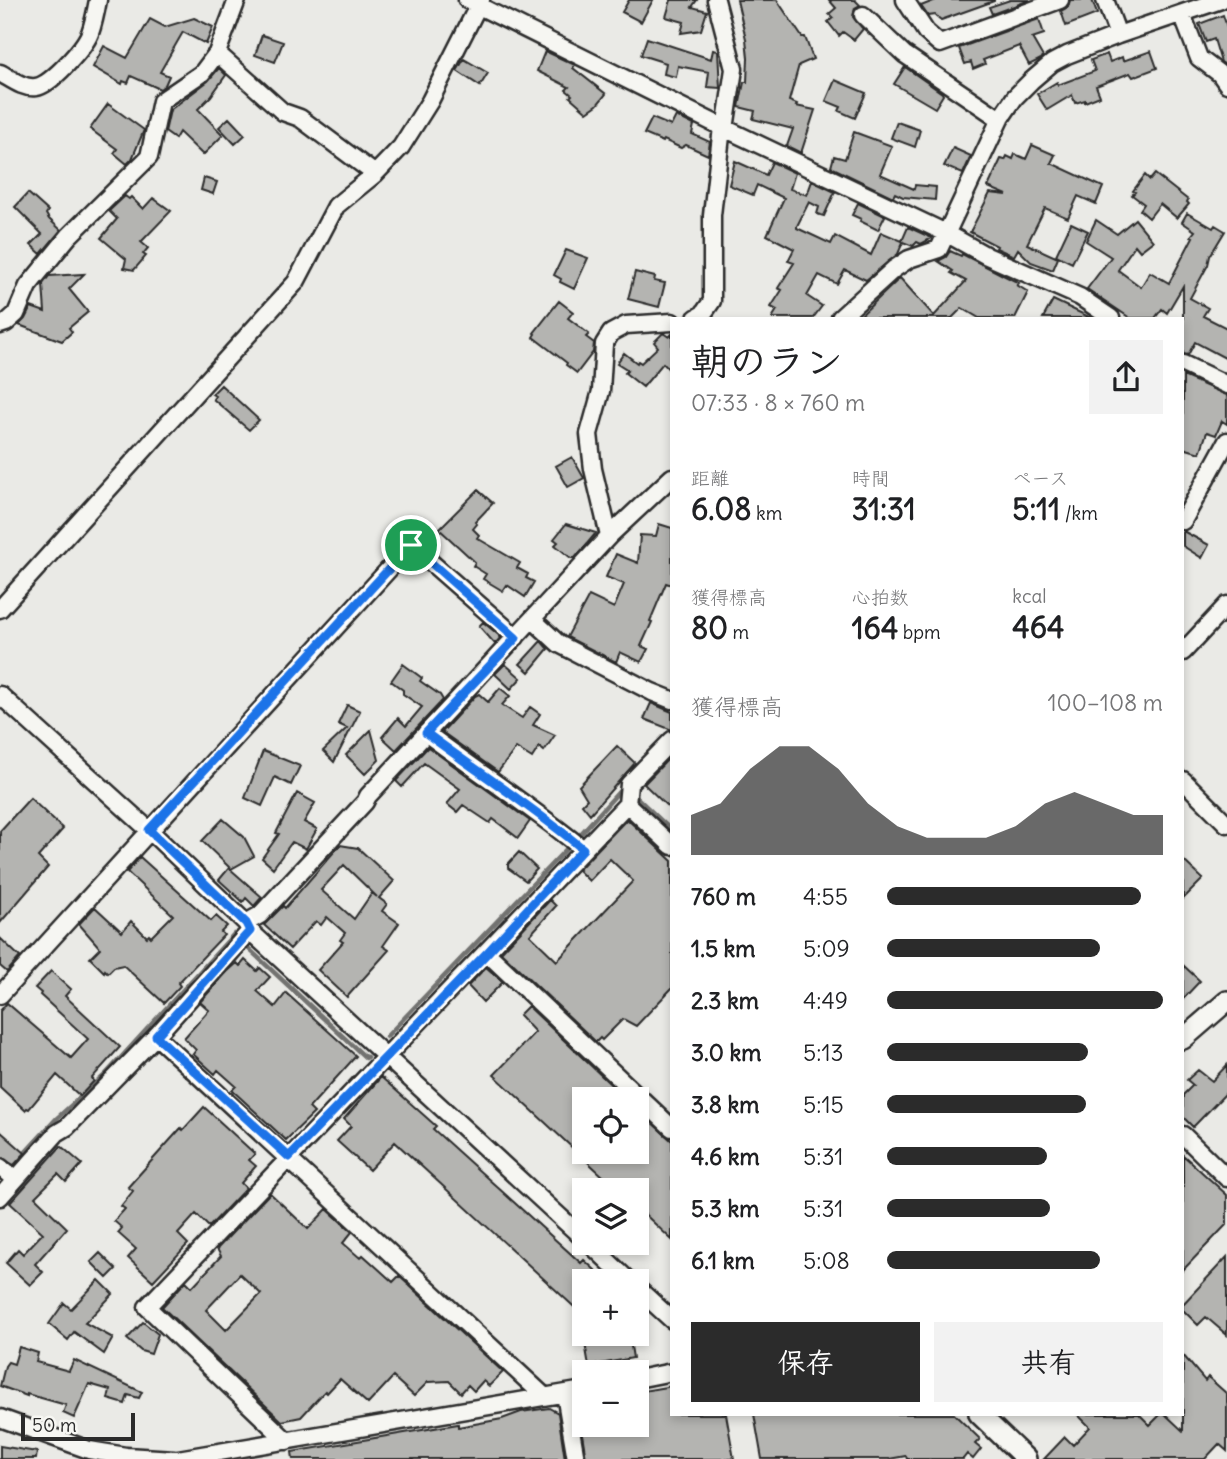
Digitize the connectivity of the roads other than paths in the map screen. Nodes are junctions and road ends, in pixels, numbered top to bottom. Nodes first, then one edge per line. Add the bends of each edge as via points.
1 (98, 0) edge
2 (237, 0) edge
3 (716, 0) edge
4 (905, 0) edge
5 (1060, 0) edge
6 (1105, 0) edge
7 (1221, 0) edge
8 (475, 2) edge
9 (1182, 14) junction
10 (863, 15) dead end
11 (1118, 35) junction
12 (217, 53) junction
13 (0, 73) edge
14 (1227, 84) edge
15 (1000, 119) junction
16 (723, 128) junction
17 (375, 174) junction
18 (946, 233) junction
19 (1102, 316) edge
20 (698, 317) edge
21 (841, 317) edge
22 (670, 322) edge
23 (0, 325) edge
24 (1184, 364) edge
25 (1227, 385) edge
26 (1227, 441) edge
27 (670, 479) edge
28 (1184, 519) edge
29 (609, 536) junction
30 (1227, 605) edge
31 (0, 609) edge
32 (532, 620) junction
33 (516, 638) junction
34 (1184, 651) edge
35 (0, 695) edge
36 (670, 699) edge
37 (426, 733) junction
38 (670, 742) edge
39 (1184, 781) edge
40 (628, 795) junction
41 (1227, 824) edge
42 (149, 830) junction
43 (577, 844) junction
44 (670, 844) edge
45 (248, 927) junction
46 (487, 953) junction
47 (0, 995) edge
48 (1227, 1001) edge
49 (156, 1036) junction
50 (1184, 1038) edge
51 (386, 1056) junction
52 (670, 1126) edge
53 (1184, 1136) edge
54 (289, 1157) junction
55 (8, 1174) edge
56 (1227, 1178) edge
57 (0, 1197) edge
58 (572, 1228) edge
59 (601, 1255) edge
60 (616, 1269) edge
61 (649, 1299) edge
62 (670, 1318) edge
63 (670, 1372) edge
64 (649, 1377) edge
65 (572, 1393) edge
66 (565, 1394) junction
67 (544, 1396) junction
68 (981, 1416) edge
69 (0, 1418) edge
70 (287, 1441) junction
71 (176, 1459) edge
72 (576, 1459) edge
73 (1026, 1459) edge

1 - 13 street via 82,47 46,83 23,86
2 - 12 street
3 - 16 street via 734,69
4 - 5 street via 940,44
6 - 11 street
7 - 9 street
8 - 16 street
8 - 17 street via 430,101 401,147
9 - 11 street
9 - 14 street via 1199,58
10 - 15 street via 904,54
11 - 15 street via 1052,63 1015,97
12 - 17 street via 283,113 300,118
12 - 23 street via 202,73 161,101 149,157 69,236 28,286 16,314
15 - 18 street
16 - 18 street
16 - 20 street via 712,215 712,301
17 - 31 street via 336,206 296,282
18 - 19 street via 1080,297
18 - 21 street via 939,248 894,269
22 - 29 street via 626,325 611,333 604,344 601,391 589,434
24 - 25 street
26 - 28 street
27 - 29 street
29 - 32 street
30 - 34 street
32 - 33 street
32 - 36 street via 559,644
33 - 37 street
33 - 42 street via 411,545
35 - 42 street
37 - 43 street
37 - 45 street
38 - 40 street
39 - 41 street
40 - 43 street
40 - 44 street
42 - 45 street
42 - 47 street
43 - 46 street
45 - 49 street
45 - 51 street
46 - 51 street
46 - 52 street
48 - 50 main road
49 - 54 street
49 - 55 street via 67,1127
51 - 54 street
51 - 58 street
53 - 56 street
54 - 67 street
54 - 70 street via 147,1307
55 - 57 street
59 - 60 street
61 - 62 street
63 - 64 street
65 - 66 street
66 - 67 street
66 - 72 street
67 - 70 street
68 - 73 main road
69 - 71 street via 89,1450
70 - 71 street

